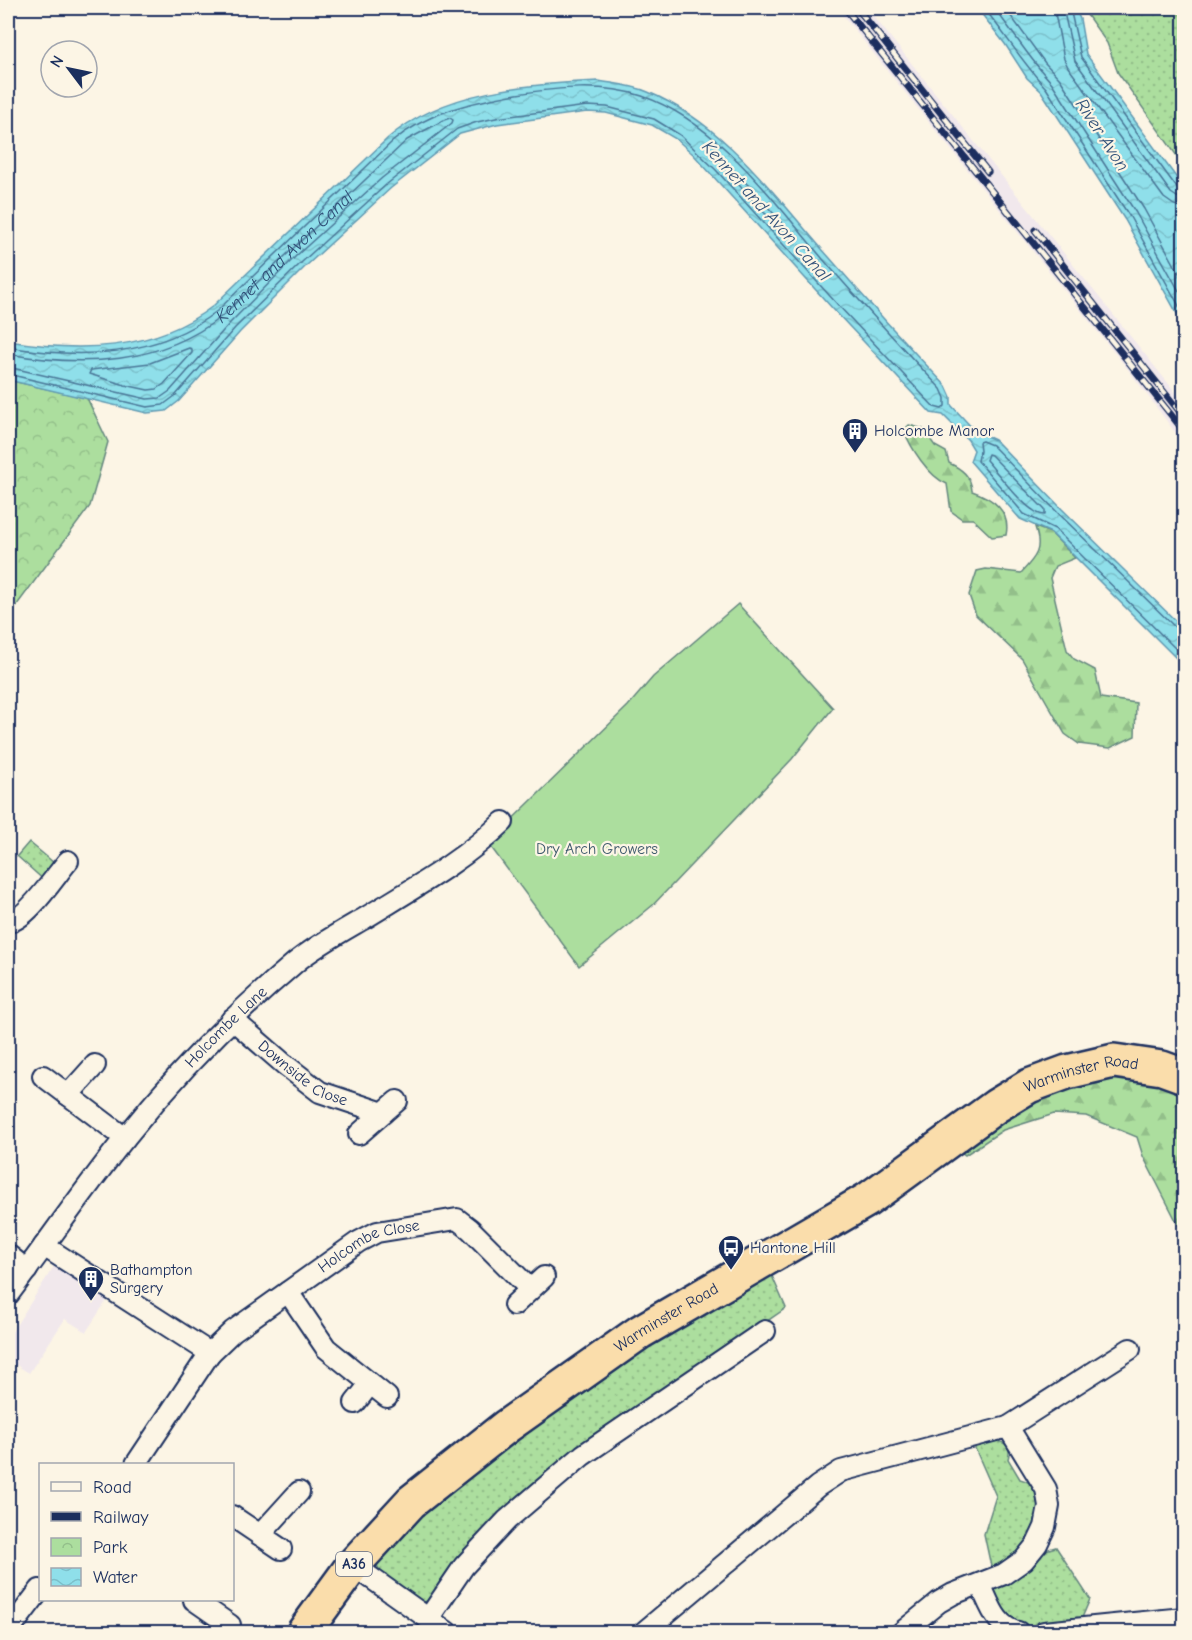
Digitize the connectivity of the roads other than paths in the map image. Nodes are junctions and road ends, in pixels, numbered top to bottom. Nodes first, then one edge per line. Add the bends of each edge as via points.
1 (503, 822) dead end
2 (68, 861) dead end
3 (8, 922) edge
4 (232, 1019) junction
5 (95, 1065) dead end
6 (43, 1076) dead end
7 (1185, 1076) edge
8 (68, 1095) junction
9 (359, 1134) dead end
10 (125, 1138) junction
11 (44, 1246) junction
12 (8, 1255) edge
13 (27, 1270) junction
14 (288, 1292) junction
15 (8, 1295) edge
16 (514, 1305) dead end
17 (765, 1332) dead end
18 (1130, 1349) dead end
19 (210, 1353) junction
20 (370, 1384) junction
21 (387, 1397) dead end
22 (355, 1402) dead end
23 (1008, 1426) junction
24 (146, 1461) edge
25 (299, 1492) dead end
26 (234, 1517) edge
27 (260, 1535) junction
28 (281, 1549) dead end
29 (353, 1565) junction
30 (980, 1584) junction
31 (39, 1592) edge
32 (187, 1602) edge
33 (1185, 1618) edge
34 (428, 1619) junction
35 (230, 1625) dead end
36 (15, 1630) edge
37 (304, 1632) edge
38 (447, 1632) edge
39 (644, 1632) edge
40 (903, 1632) edge
41 (1018, 1632) edge
42 (1044, 1632) edge

1 - 4 street, Holcombe Lane via 485,840 415,887 319,945
2 - 3 street via 24,914
4 - 9 street, Downside Close via 320,1092 390,1107
4 - 10 street, Holcombe Lane
5 - 8 street
6 - 8 street
7 - 29 highway, Warminster Road / A36 via 1162,1068 1114,1061 1029,1086 867,1200 639,1332 507,1426 411,1502
8 - 10 street
10 - 11 street, Holcombe Lane
11 - 13 street, Holcombe Lane
11 - 19 street
12 - 13 street
13 - 15 street, Holcombe Lane
14 - 16 street, Holcombe Close via 377,1232 457,1219 537,1283
14 - 19 street, Holcombe Close via 233,1331
14 - 20 street via 326,1348
17 - 34 street via 583,1455 515,1513 464,1566
18 - 23 street
19 - 24 street, Holcombe Close
20 - 21 street
20 - 22 street
23 - 30 street via 1046,1489 1049,1506 1045,1527 1024,1560
23 - 39 street via 841,1471
25 - 27 street
26 - 27 street
27 - 28 street
29 - 34 street
29 - 37 highway, Warminster Road / A36
30 - 40 street via 939,1602
30 - 41 street via 997,1619 1004,1627
31 - 36 street
32 - 35 street
33 - 42 street
34 - 38 street

